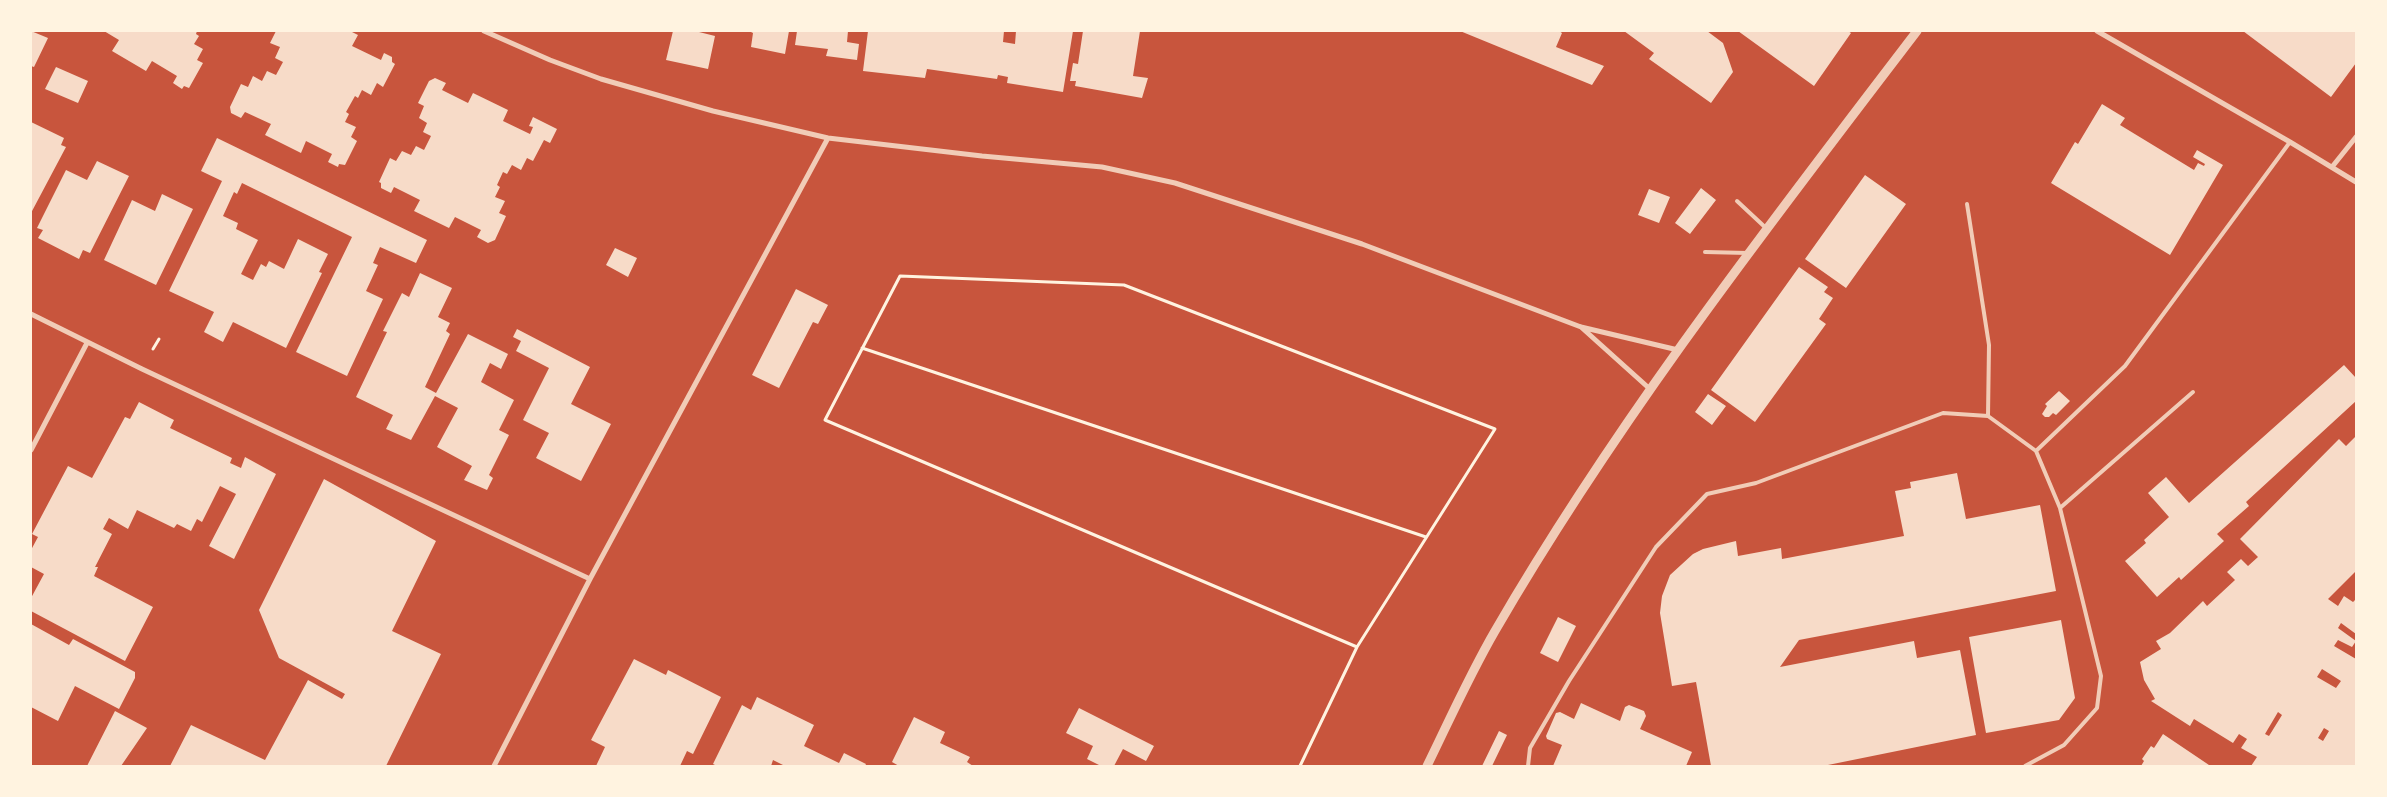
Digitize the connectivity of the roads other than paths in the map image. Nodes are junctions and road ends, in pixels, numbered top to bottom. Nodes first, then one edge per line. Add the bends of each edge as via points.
1 (484, 31) edge
2 (1917, 31) edge
3 (2097, 31) edge
4 (2356, 137) edge
5 (828, 138) junction
6 (2290, 142) junction
7 (2332, 167) junction
8 (2356, 182) edge
9 (1738, 201) dead end
10 (1967, 204) dead end
11 (1767, 229) junction
12 (1706, 252) dead end
13 (1749, 253) junction
14 (31, 314) edge
15 (1581, 327) junction
16 (86, 343) junction
17 (1679, 350) junction
18 (1651, 390) junction
19 (2193, 392) dead end
20 (1988, 416) junction
21 (31, 450) edge
22 (2036, 451) junction
23 (2060, 508) junction
24 (590, 579) junction
25 (494, 766) edge
26 (1427, 766) edge
27 (1528, 766) edge
28 (2025, 766) edge

1 - 5 street via 601,79 713,111
2 - 11 street
3 - 6 street
4 - 7 street
5 - 15 street via 1102,167 1175,183 1362,244
5 - 24 street
6 - 7 street
6 - 22 lane via 2125,366
7 - 8 street
9 - 11 lane
10 - 20 lane via 1989,345
11 - 13 street
12 - 13 lane
13 - 17 street
14 - 16 street
15 - 17 street
15 - 18 street
16 - 21 street
16 - 24 street
17 - 18 street
18 - 26 street via 1555,531 1494,633
19 - 23 lane
20 - 22 lane
20 - 27 lane via 1943,413 1756,484 1706,494 1656,547 1568,681 1530,748
22 - 23 lane
23 - 28 lane via 2101,676 2097,708 2064,745
24 - 25 street

